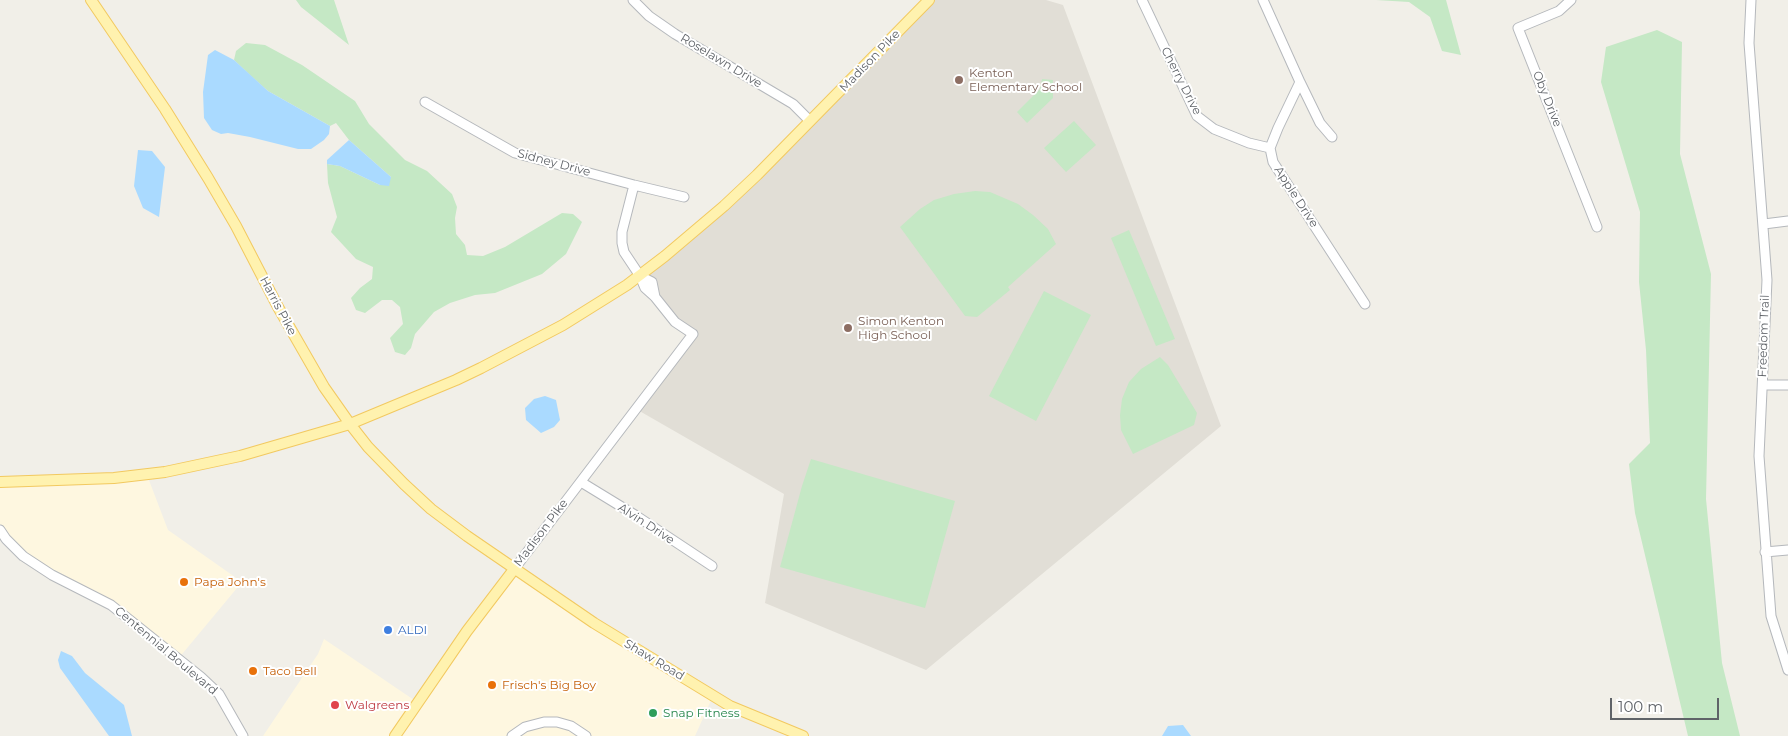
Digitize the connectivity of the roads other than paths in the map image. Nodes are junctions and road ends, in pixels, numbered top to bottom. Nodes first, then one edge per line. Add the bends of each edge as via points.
1 (91, 0) edge
2 (633, 0) edge
3 (929, 0) edge
4 (1142, 0) edge
5 (1263, 0) edge
6 (1571, 0) edge
7 (1751, 0) edge
8 (1300, 82) junction
9 (426, 102) dead end
10 (810, 121) junction
11 (1332, 137) dead end
12 (1270, 148) junction
13 (634, 185) junction
14 (684, 197) dead end
15 (1788, 221) edge
16 (1764, 224) junction
17 (1597, 227) dead end
18 (640, 276) junction
19 (1366, 304) dead end
20 (1762, 385) junction
21 (1788, 385) edge
22 (350, 424) junction
23 (0, 482) edge
24 (581, 482) junction
25 (0, 530) edge
26 (1788, 550) edge
27 (1765, 552) junction
28 (712, 566) dead end
29 (515, 568) junction
30 (1788, 670) edge
31 (243, 736) edge
32 (395, 736) edge
33 (512, 736) edge
34 (586, 736) edge
35 (802, 736) edge

1 - 22 main road, Harris Pike via 208,178 308,360
2 - 10 street, Roselawn Drive via 648,16 793,104
3 - 10 main road, Madison Pike
4 - 12 street, Cherry Drive via 1197,116 1214,129
5 - 8 street
6 - 17 street, Oby Drive via 1559,11 1518,28
7 - 16 street, Freedom Trail via 1750,43
8 - 11 street via 1320,123
8 - 12 street
9 - 13 street, Sidney Drive via 515,152
10 - 18 main road, Madison Pike via 724,206
12 - 19 street, Apple Drive via 1274,162
13 - 14 street, Sidney Drive
13 - 18 street via 622,243 624,252
15 - 16 street
16 - 20 street, Freedom Trail via 1767,280
18 - 22 main road, Madison Pike via 563,325 481,368
18 - 24 street, Madison Pike via 645,288 675,322 693,334
20 - 21 street
20 - 27 street, Freedom Trail via 1759,456
22 - 23 main road, Madison Pike via 240,456 156,474
22 - 29 main road, Harris Pike via 375,454 431,509
24 - 28 street, Alvin Drive
24 - 29 street, Madison Pike
25 - 31 street, Centennial Boulevard via 23,556 111,605 201,678 218,694
26 - 27 street
27 - 30 street, Freedom Trail via 1771,616
29 - 32 main road, Madison Pike
29 - 35 main road, Shaw Road via 594,623 721,701
33 - 34 street via 525,727 544,722 571,726

